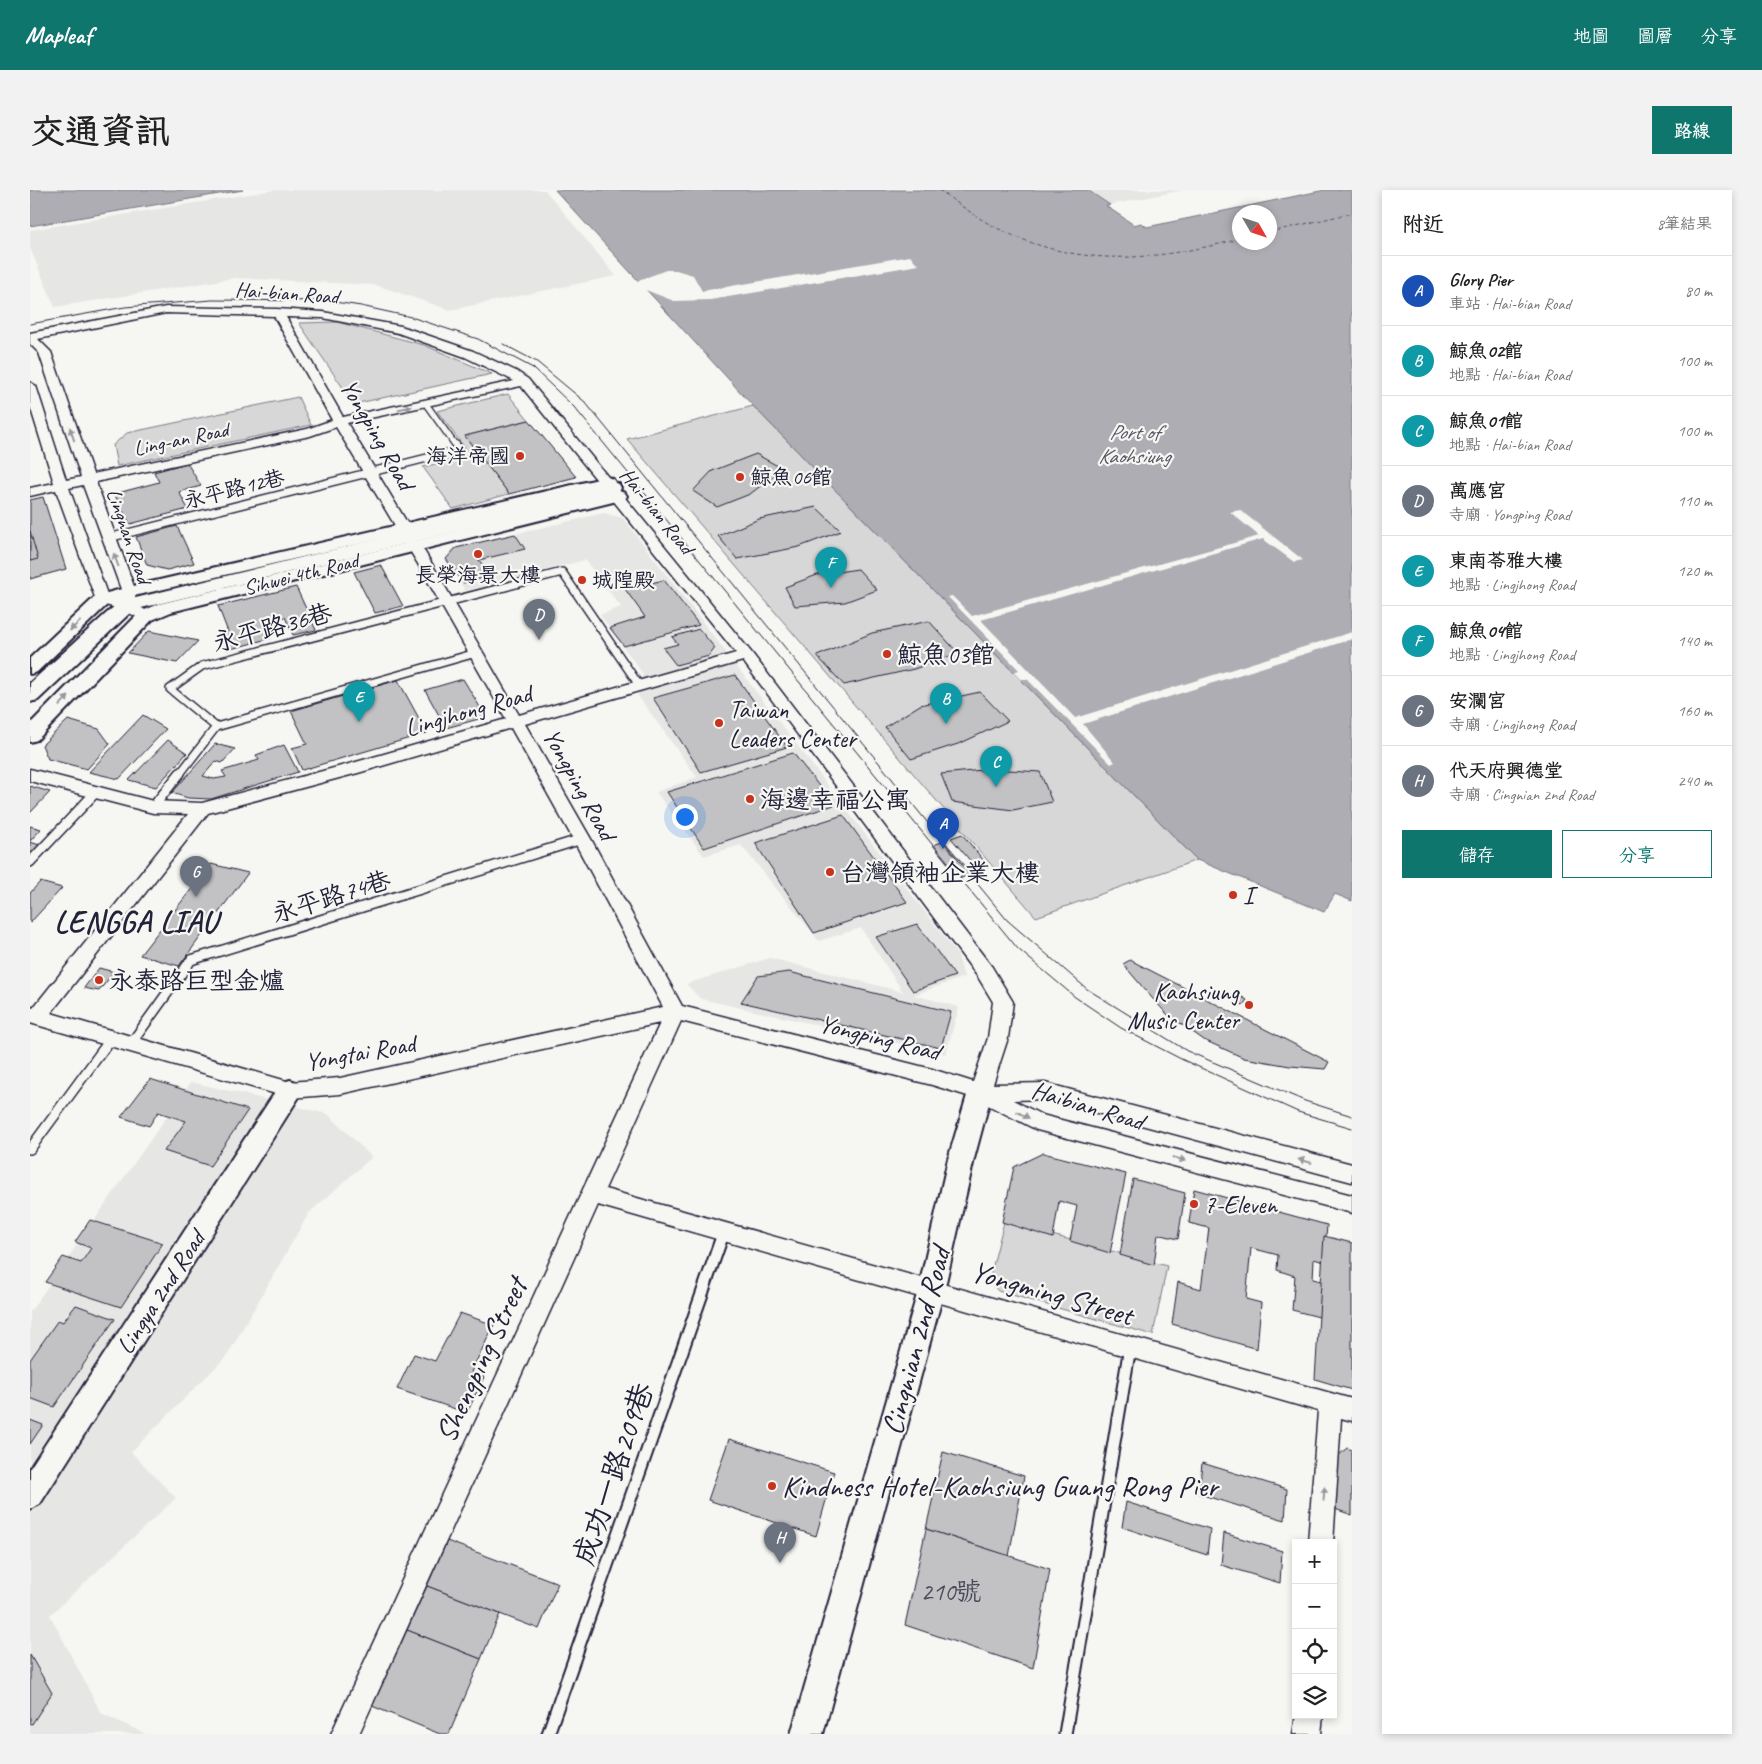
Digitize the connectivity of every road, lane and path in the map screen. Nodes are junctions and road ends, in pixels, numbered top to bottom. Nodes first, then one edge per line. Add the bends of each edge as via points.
1 (278, 312) junction
2 (30, 338) edge
3 (518, 378) junction
4 (30, 386) edge
5 (426, 404) junction
6 (340, 421) junction
7 (368, 472) junction
8 (88, 480) junction
9 (62, 486) junction
10 (613, 489) junction
11 (30, 492) edge
12 (108, 538) junction
13 (409, 538) junction
14 (128, 599) junction
15 (102, 600) junction
16 (447, 602) junction
17 (146, 616) junction
18 (476, 654) junction
19 (746, 655) junction
20 (30, 668) edge
21 (639, 685) junction
22 (30, 695) edge
23 (516, 722) junction
24 (216, 727) junction
25 (30, 736) edge
26 (30, 775) edge
27 (95, 793) junction
28 (153, 807) junction
29 (202, 809) junction
30 (582, 839) junction
31 (30, 862) edge
32 (675, 1012) junction
33 (34, 1016) edge
34 (110, 1040) junction
35 (130, 1045) junction
36 (290, 1090) junction
37 (980, 1092) junction
38 (30, 1149) edge
39 (1352, 1173) edge
40 (592, 1194) junction
41 (1352, 1204) edge
42 (724, 1231) junction
43 (931, 1291) junction
44 (1130, 1347) junction
45 (1341, 1407) edge
46 (30, 1494) edge
47 (1322, 1539) edge
48 (1309, 1719) edge
49 (345, 1734) edge
50 (548, 1734) edge
51 (807, 1734) edge
52 (1065, 1734) edge
53 (1308, 1734) edge

1 - 2 street, Hai-bian Road via 166,310
1 - 3 street, Hai-bian Road via 323,315 401,330 469,354
1 - 6 street, Yongping Road
8 -> 2 street via 45,352
3 - 5 street, Ling-an Road
3 - 6 street, Ling-an Road via 378,403 353,410
3 - 10 street, Hai-bian Road
4 - 9 street, Lingnan Road
6 -> 5 street, Ling-an Road
5 - 7 lane, 永平路12巷 via 459,450
6 - 7 street, Yongping Road
6 - 8 street, Ling-an Road via 310,432
7 - 12 lane, 永平路12巷
7 - 13 street, Yongping Road
8 - 9 street, Ling-an Road
8 - 12 street, Lingnan Road
9 - 11 street, Ling-an Road
9 - 15 street, Lingnan Road
10 - 13 main road, Sihwei 4th Road
10 - 19 street, Hai-bian Road
14 -> 12 street, Lingnan Road
13 - 14 main road, Sihwei 4th Road
13 - 16 street, Yongping Road
13 - 17 street, Sihwei 4th Road
14 - 15 street, Sihwei 4th Road
14 - 17 street, Lingnan Road
14 - 22 main road, Sihwei 4th Road
15 -> 20 street, Sihwei 4th Road
16 - 18 street, Yongping Road
16 - 21 lane via 562,572
16 - 24 lane, 永平路36巷 via 202,666 170,689
25 -> 17 street, Sihwei 4th Road
18 - 23 street, Yongping Road
18 - 24 lane
19 - 21 street, Lingjhong Road
19 - 37 street, Hai-bian Road via 985,972 1003,1002 998,1038
21 - 23 street, Lingjhong Road
23 - 29 street, Lingjhong Road
23 - 30 street, Yongping Road
24 - 28 lane
26 - 27 street, Lingjhong Road
27 - 28 street, Lingjhong Road
27 - 31 lane
28 - 29 street, Lingjhong Road
29 - 33 street
30 - 32 street, Yongping Road
30 - 35 lane, 永平路74巷 via 192,960
32 - 36 street, Yongtai Road via 340,1086
32 - 37 street, Yongping Road
32 - 40 street, Shengping Street
33 - 34 street, Yongtai Road
34 - 35 street, Yongtai Road
34 - 38 lane
35 - 36 street, Yongtai Road
36 - 46 street, Lingya 2nd Road
39 -> 37 street, Haibian Road via 1045,1091
37 -> 41 street, Haibian Road via 1037,1122
37 - 43 street, Cingnian 2nd Road
40 - 42 street, Yongming Street
40 - 49 street, Shengping Street
42 - 43 street, Yongming Street
42 - 50 lane, 成功一路209巷
43 - 44 street, Yongming Street
43 - 51 street, Cingnian 2nd Road
44 - 45 street, Yongming Street
44 - 52 lane
47 -> 45 street
48 - 53 street

